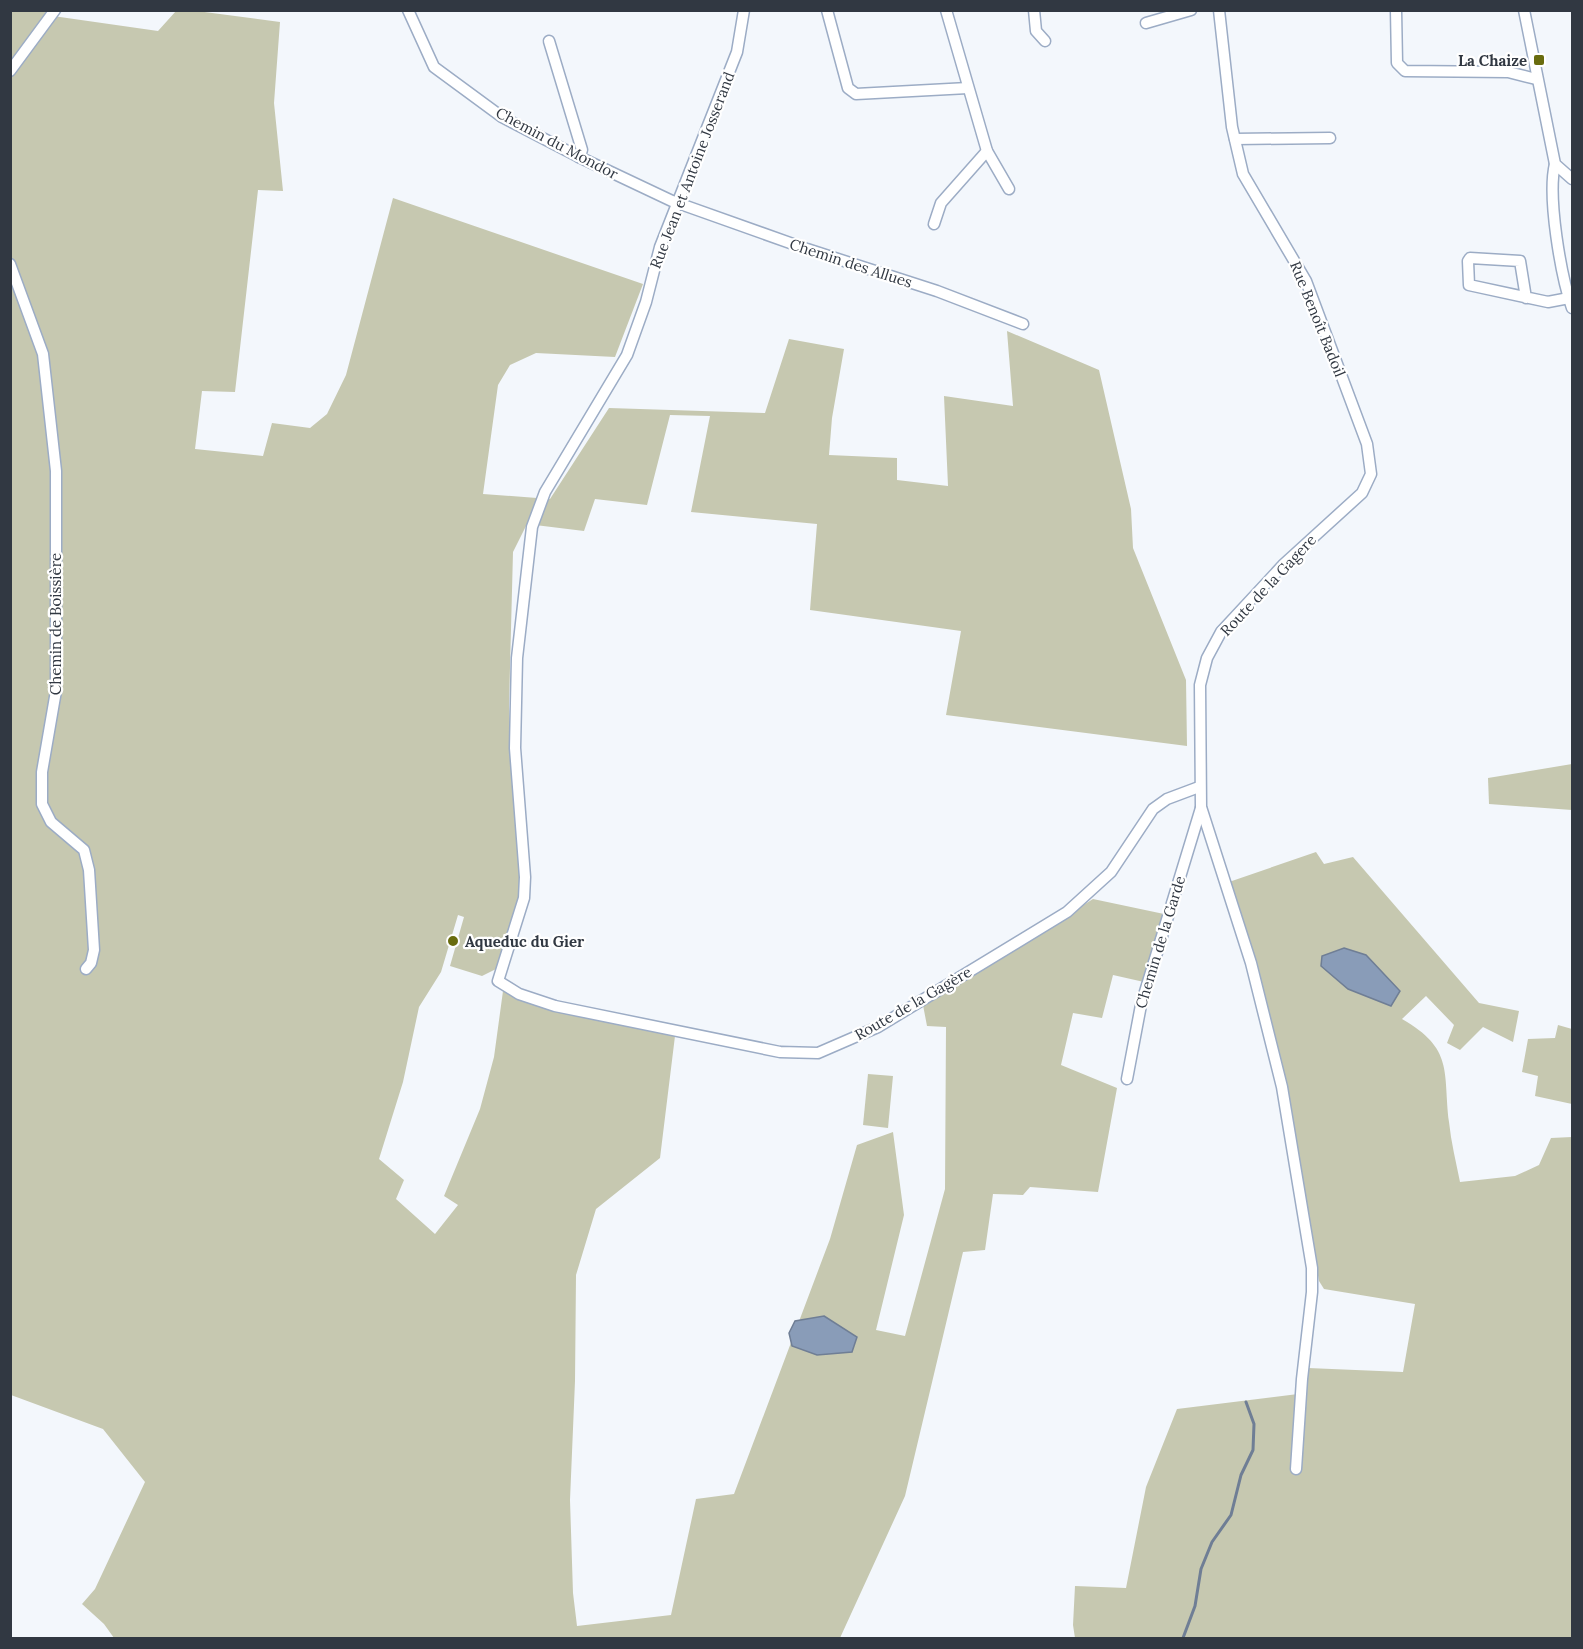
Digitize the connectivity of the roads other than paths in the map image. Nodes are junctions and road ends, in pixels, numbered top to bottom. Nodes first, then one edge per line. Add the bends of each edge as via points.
1 (55, 10) edge
2 (408, 10) edge
3 (744, 10) edge
4 (827, 10) edge
5 (946, 10) edge
6 (1034, 10) edge
7 (1191, 10) edge
8 (1219, 10) edge
9 (1396, 10) edge
10 (1524, 10) edge
11 (1146, 23) dead end
12 (549, 41) dead end
13 (1045, 41) dead end
14 (10, 71) edge
15 (1536, 79) junction
16 (968, 88) junction
17 (1330, 138) dead end
18 (1235, 139) junction
19 (987, 151) junction
20 (579, 157) junction
21 (1555, 164) junction
22 (1572, 179) edge
23 (1009, 189) dead end
24 (679, 201) junction
25 (933, 224) dead end
26 (10, 264) edge
27 (1526, 298) junction
28 (1571, 303) edge
29 (1023, 324) dead end
30 (1362, 493) joint
31 (1199, 787) junction
32 (1201, 807) junction
33 (86, 969) dead end
34 (498, 981) joint
35 (1127, 1080) dead end
36 (1296, 1469) dead end

1 - 14 street
2 - 20 street, Chemin du Mondor via 434,67 502,117
3 - 24 street, Rue Jean et Antoine Josserand via 737,52
4 - 16 street via 848,88 856,94
5 - 16 street
6 - 13 street via 1036,31
7 - 11 street
8 - 18 street, Rue Benoît Badoil
9 - 15 street via 1397,63 1405,71 1508,72
10 - 15 street
12 - 20 street via 582,150
15 - 21 street
16 - 19 street
17 - 18 street
18 - 30 street, Rue Benoît Badoil via 1243,174 1306,281 1367,444 1371,474
19 - 23 street
19 - 25 street via 941,203
20 - 24 street, Chemin du Mondor
21 - 22 street
21 - 28 street via 1552,191
24 - 29 street, Chemin des Allues
24 - 34 street, Rue Jean et Antoine Josserand via 660,247 627,355 545,492 532,527 516,658 516,758 524,898
26 - 33 street, Chemin de Boissière via 43,354 56,471 56,691 42,772 42,804 51,822 84,850 94,950
27 - 27 street via 1469,285 1470,258 1520,261
27 - 28 street
30 - 31 street, Route de la Gagere via 1284,564 1221,632 1207,658 1200,685
31 - 32 street, Route de la Gagere
31 - 34 street, Route de la Gagère via 1167,799 1154,809 1112,872 1067,912 878,1027 818,1053 780,1052 555,1006 519,994
32 - 35 street, Chemin de la Garde via 1141,1005
32 - 36 street via 1251,963 1282,1087 1312,1268

